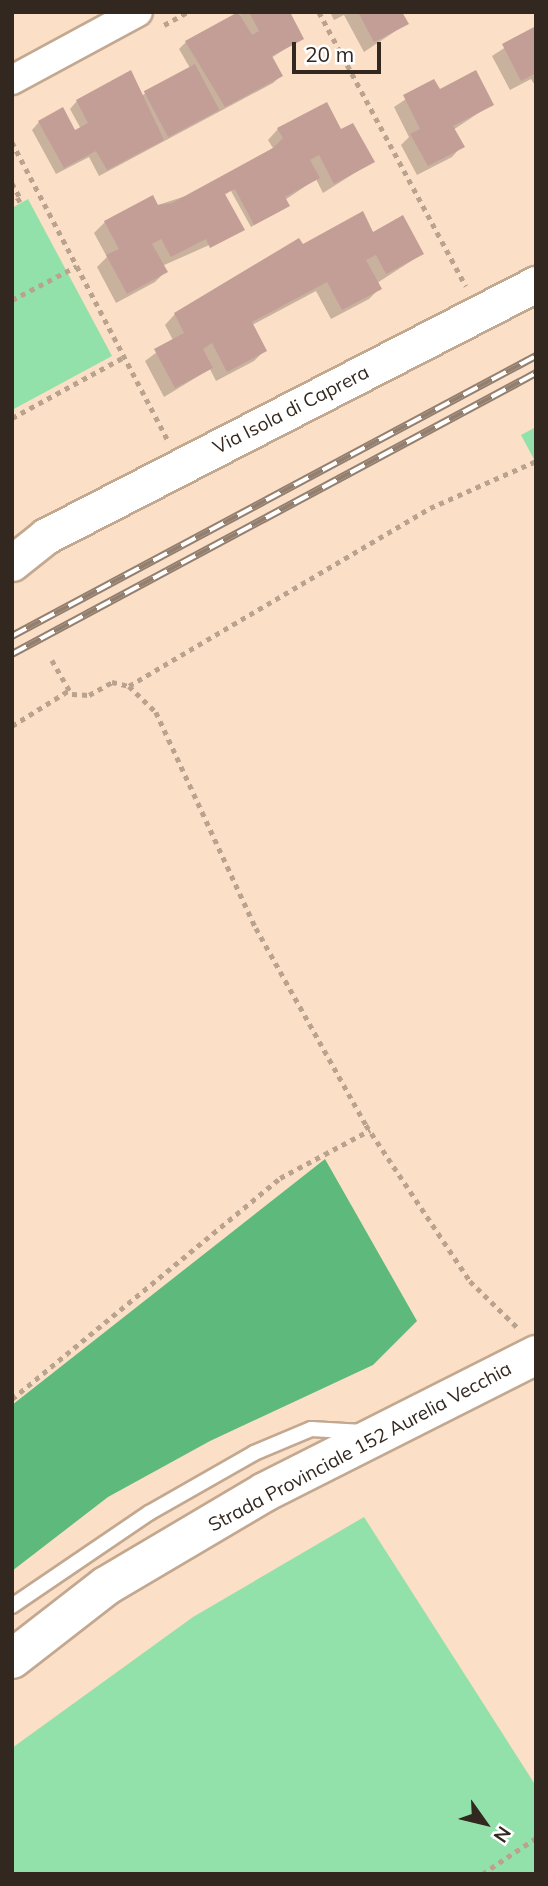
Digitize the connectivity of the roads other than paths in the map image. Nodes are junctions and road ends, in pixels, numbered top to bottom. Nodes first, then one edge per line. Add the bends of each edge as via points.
1 (138, 12) edge
2 (12, 80) edge
3 (536, 284) edge
4 (29, 539) edge
5 (12, 563) edge
6 (532, 1345) edge
7 (382, 1433) junction
8 (12, 1606) edge
9 (12, 1659) edge

1 - 2 street
3 - 4 street, Via Isola di Caprera
4 - 5 street, Via Isola di Caprera
6 - 7 main road, Strada Provinciale 152 Aurelia Vecchia
7 - 8 lane via 311,1429 254,1454 117,1533
7 - 9 main road, Strada Provinciale 152 Aurelia Vecchia via 265,1492 106,1586

